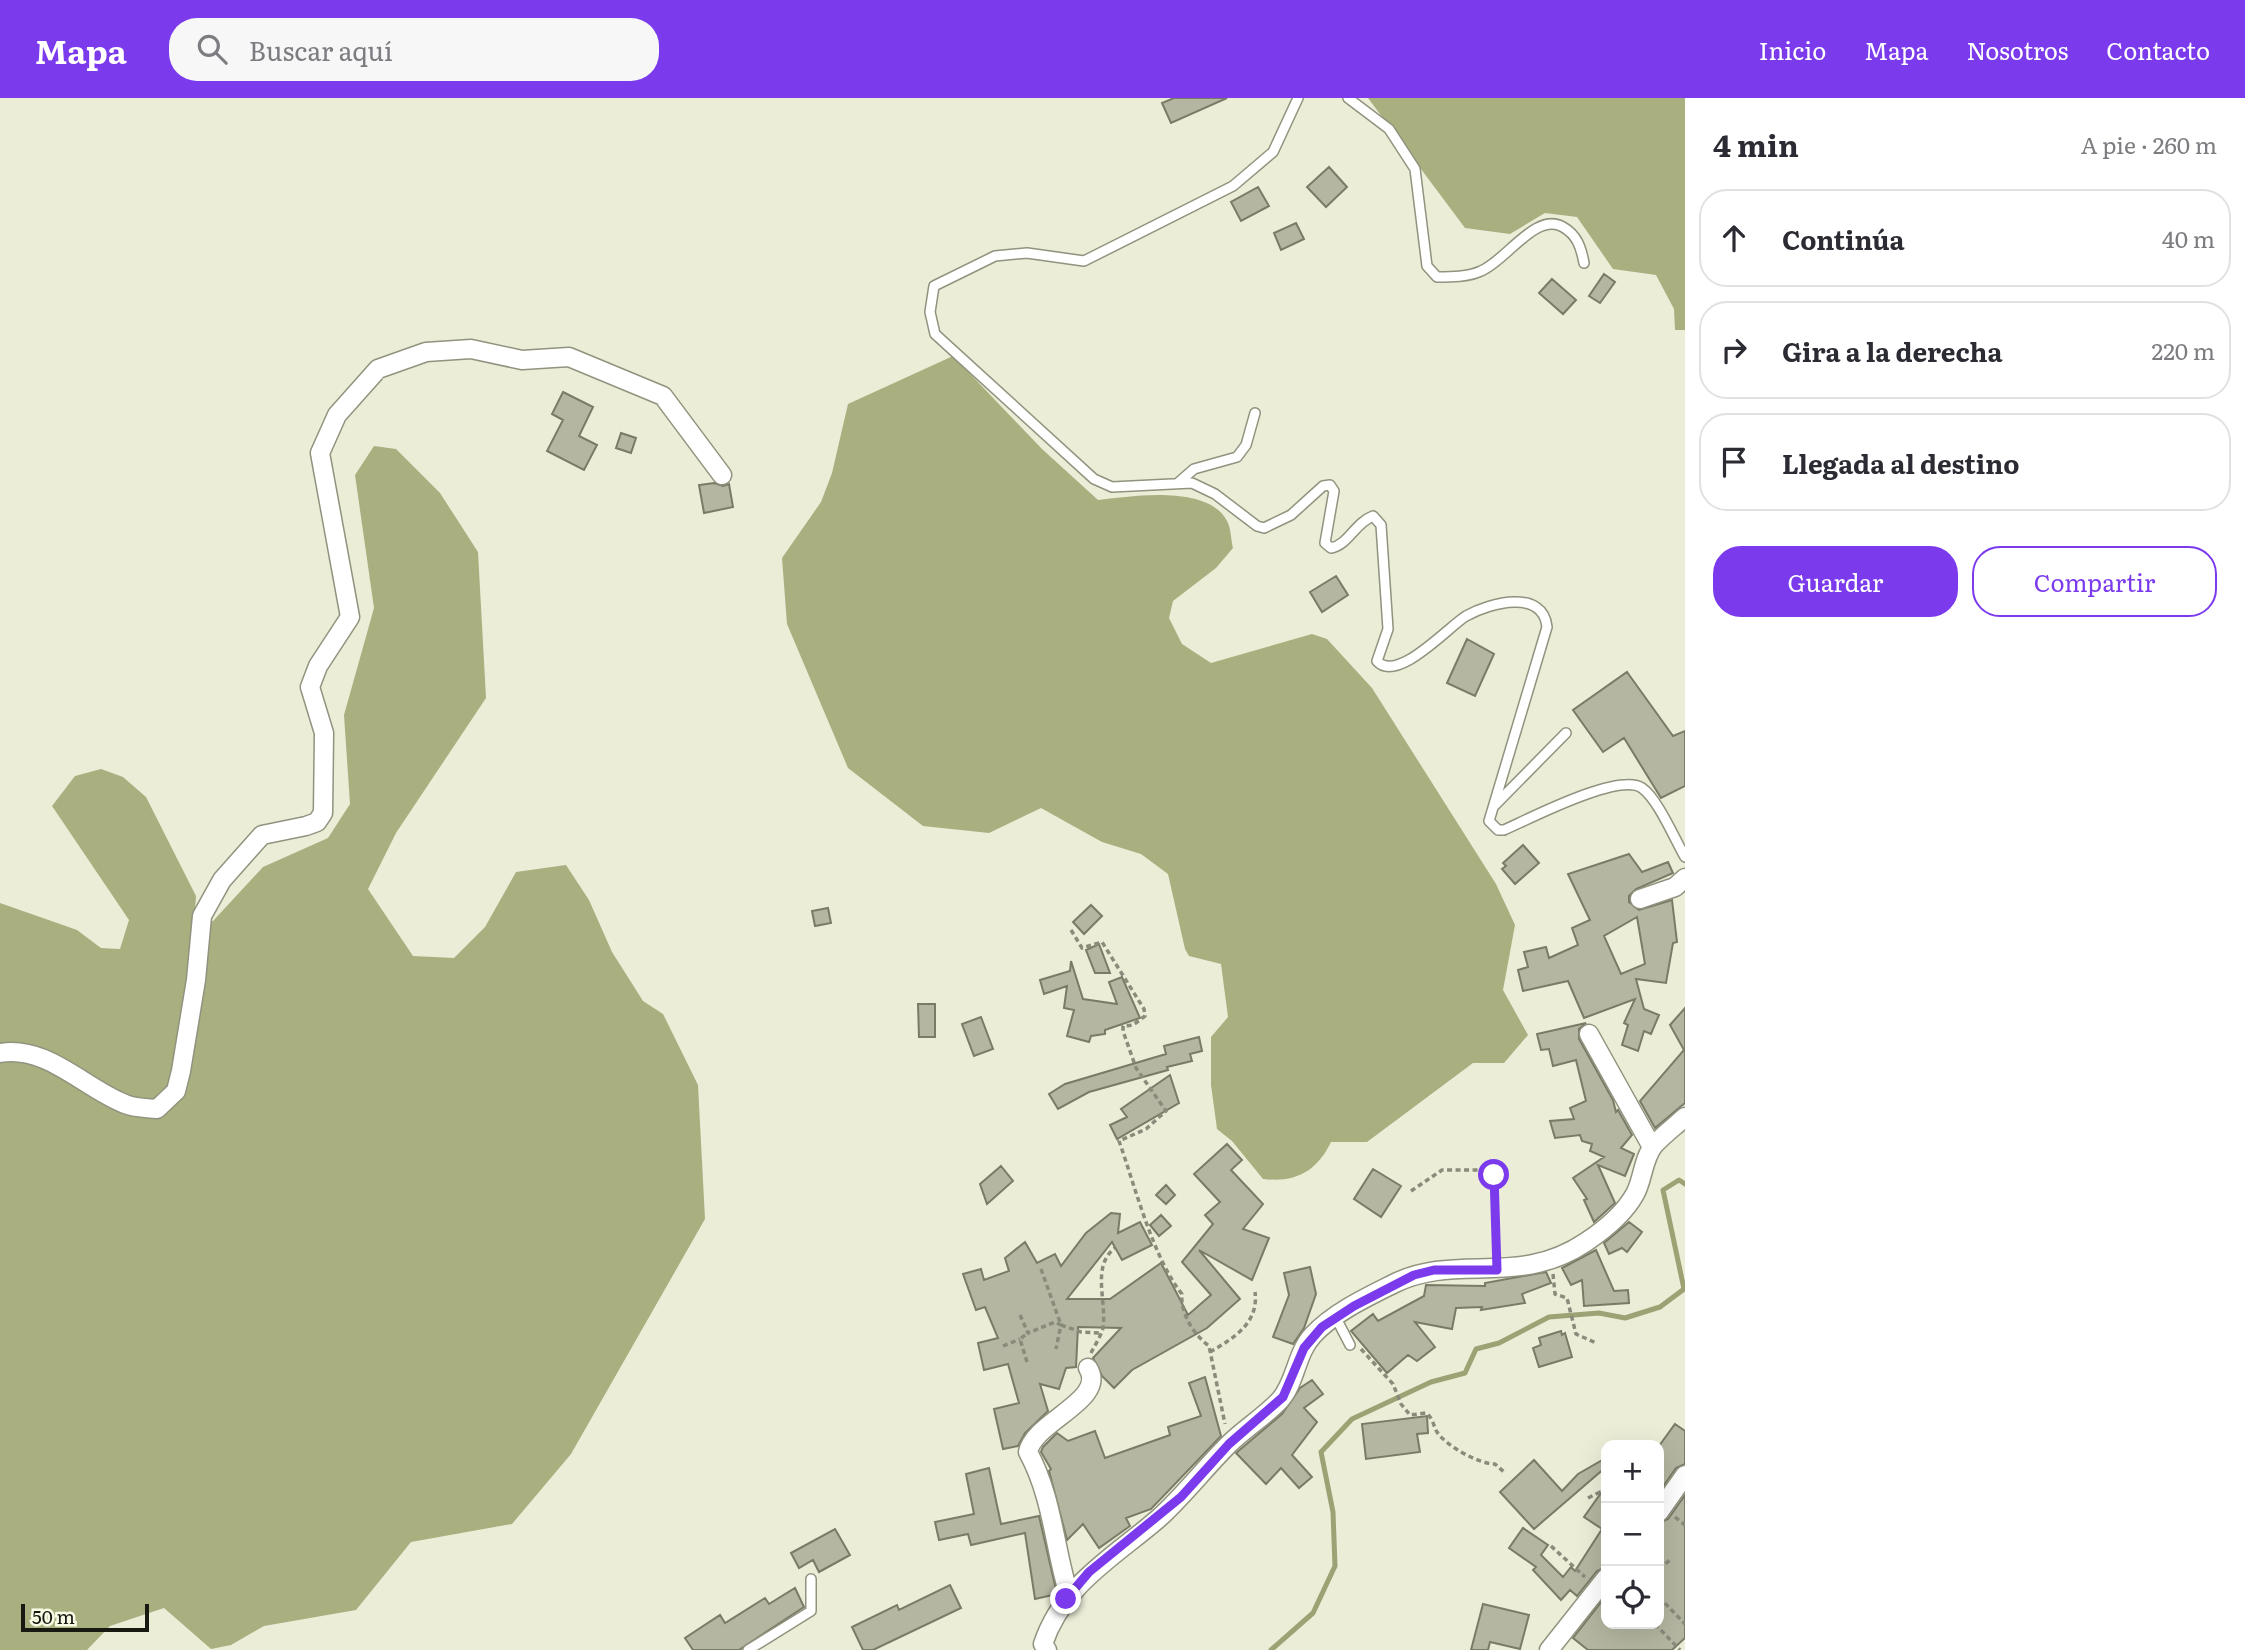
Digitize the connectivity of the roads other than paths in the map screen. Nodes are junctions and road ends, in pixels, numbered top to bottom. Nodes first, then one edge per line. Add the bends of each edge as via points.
1 (1298, 98) edge
2 (1348, 98) edge
3 (1584, 262) dead end
4 (1255, 413) dead end
5 (722, 475) dead end
6 (1176, 484) junction
7 (1566, 733) dead end
8 (1494, 807) junction
9 (1685, 857) edge
10 (1685, 878) edge
11 (1640, 899) dead end
12 (1589, 1034) dead end
13 (0, 1053) edge
14 (1685, 1117) edge
15 (1652, 1147) junction
16 (1336, 1318) junction
17 (1350, 1345) road end
18 (1088, 1368) road end
19 (1685, 1475) edge
20 (1664, 1504) edge
21 (811, 1578) dead end
22 (1601, 1584) edge
23 (1069, 1595) junction
24 (748, 1650) edge
25 (1046, 1650) edge
26 (1549, 1650) edge

1 - 6 lane via 1273,152 1233,186 1084,261 1027,253 995,256 934,286 930,312 935,334 1094,479 1112,487
2 - 3 lane via 1389,129 1415,169 1427,266 1437,277 1480,272 1543,223 1565,228 1580,243
4 - 6 lane via 1246,445 1237,457 1194,469
5 - 13 street via 663,396 569,357 522,360 471,349 426,352 378,369 337,415 320,453 350,617 310,687 324,733 323,813 306,826 262,835 222,880 202,916 176,1091 157,1109 125,1105 48,1061 12,1051
6 - 8 lane via 1192,482 1265,528 1291,515 1323,485 1330,485 1334,491 1325,543 1331,548 1338,547 1360,521 1373,516 1381,525 1388,629 1377,660 1382,667 1391,668 1429,647 1466,616 1508,602 1528,602 1546,615 1547,627
7 - 8 lane
8 - 9 lane via 1489,821 1504,830 1588,792 1641,787
10 - 11 street via 1675,887
12 - 15 street
14 - 15 street
15 - 16 street via 1635,1194 1616,1219 1585,1243 1549,1262 1414,1275
16 - 17 lane
16 - 23 street via 1304,1348 1283,1397 1229,1444 1181,1497 1089,1572
18 - 23 street via 1089,1393 1051,1423 1028,1452 1051,1505
19 - 20 street
21 - 24 lane via 811,1611
22 - 26 street
23 - 25 street via 1049,1627 1043,1644

